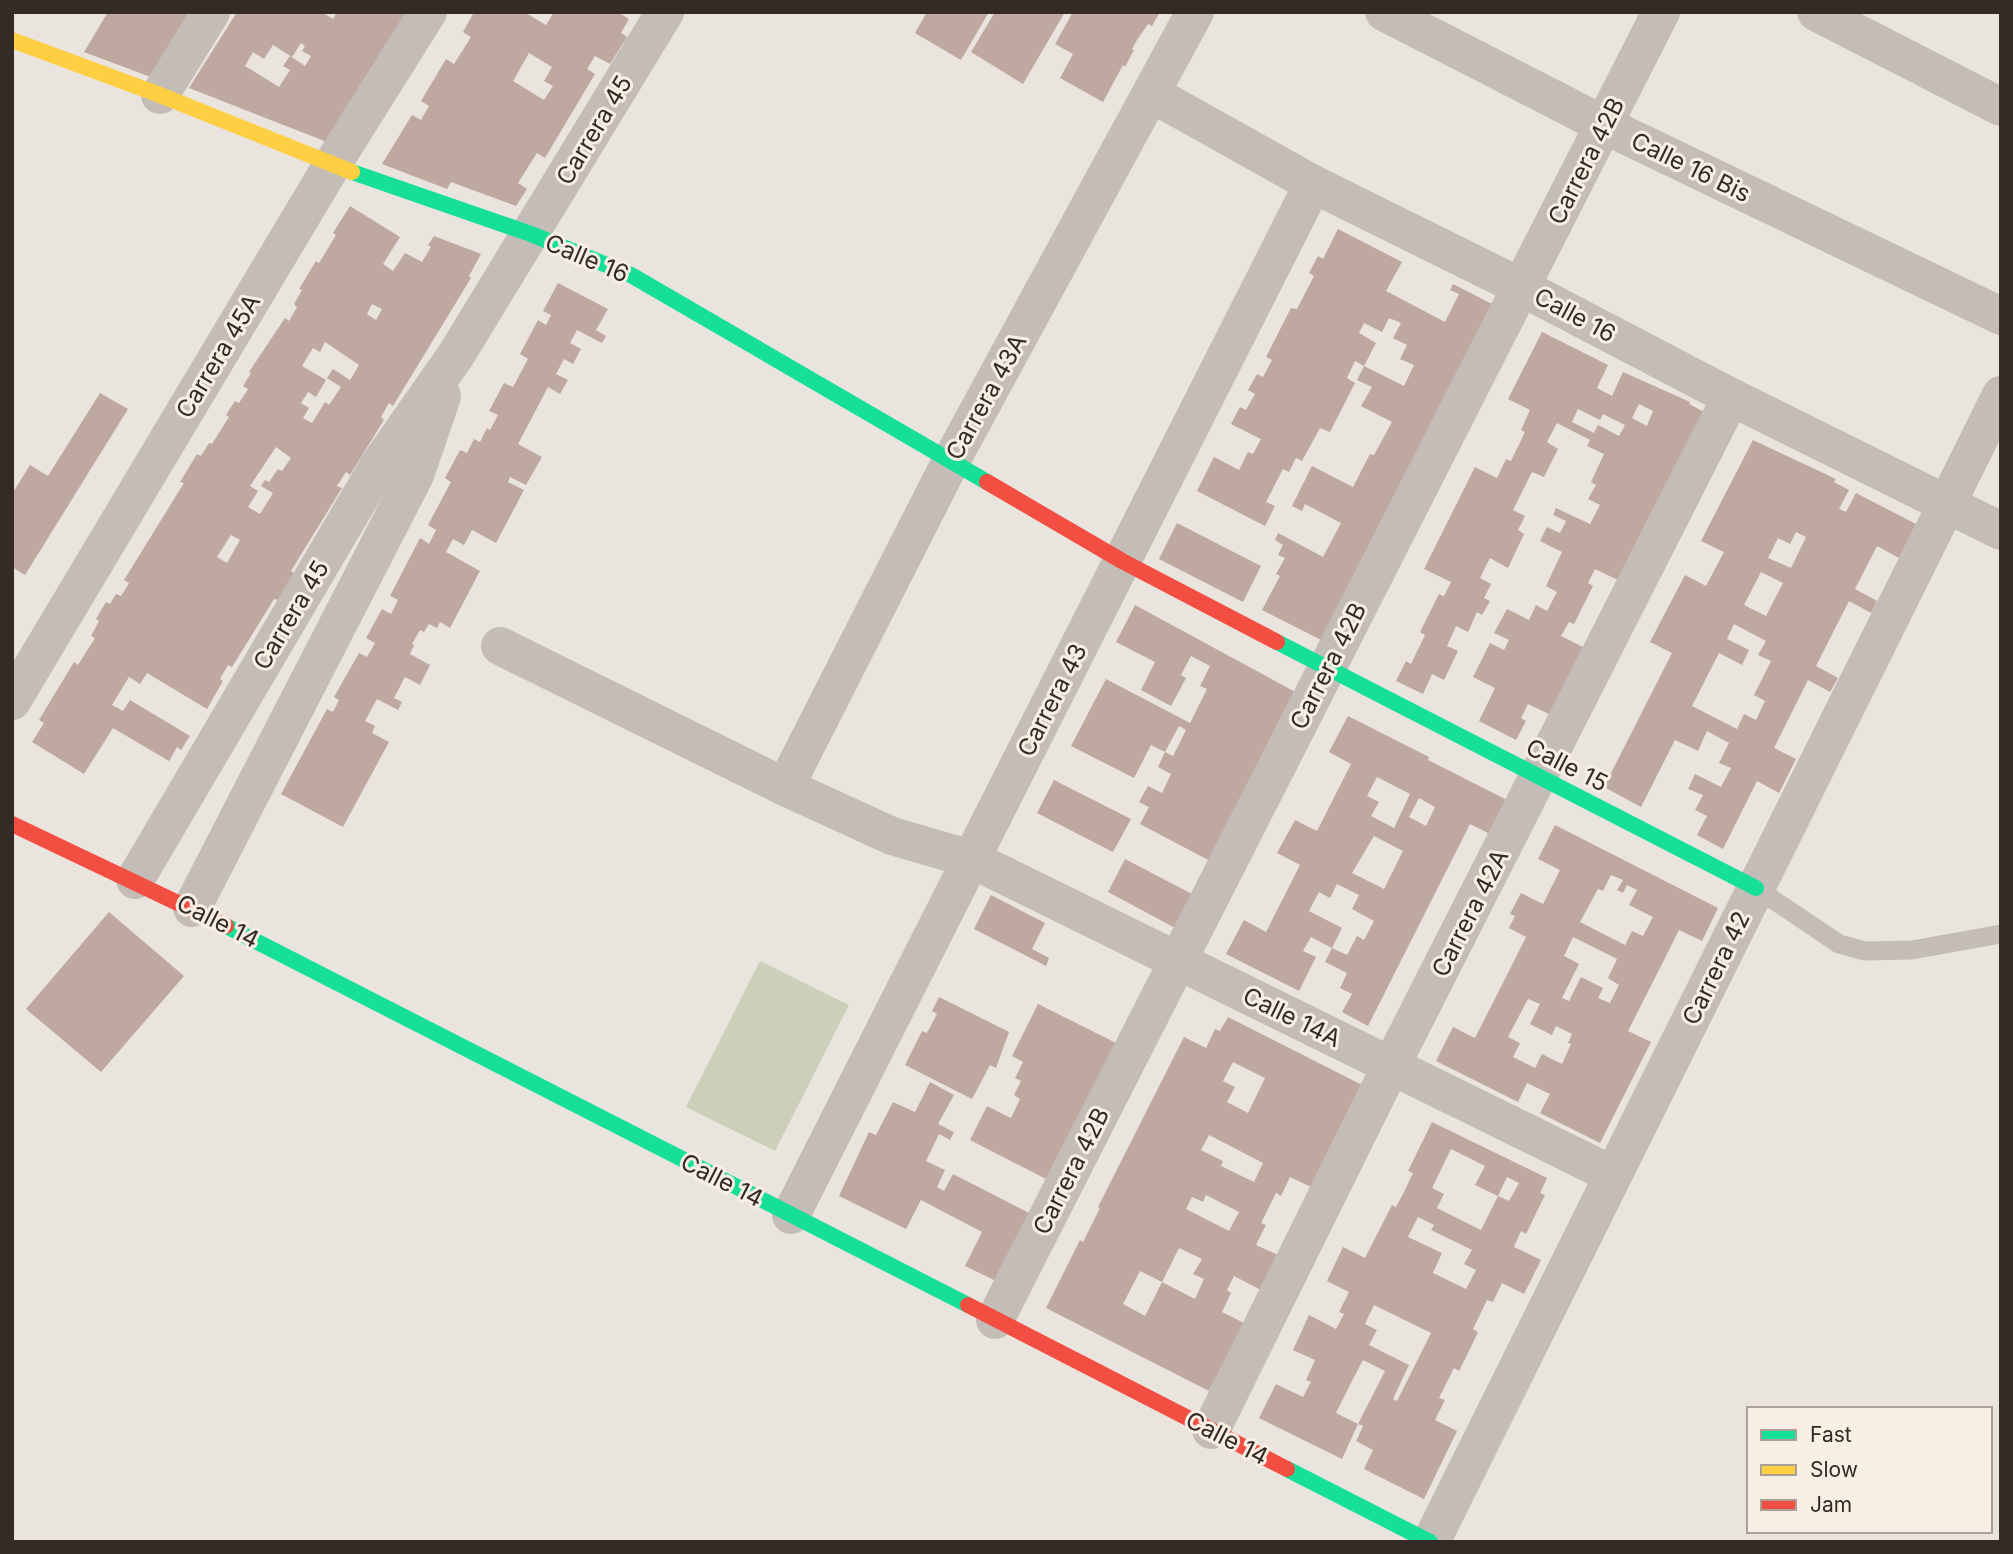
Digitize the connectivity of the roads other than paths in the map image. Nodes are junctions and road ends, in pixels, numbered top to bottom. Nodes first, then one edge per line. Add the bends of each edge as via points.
1 (211, 12) edge
2 (429, 12) edge
3 (665, 12) edge
4 (1195, 12) edge
5 (1384, 12) edge
6 (1661, 12) edge
7 (1816, 12) edge
8 (12, 40) edge
9 (1152, 94) junction
10 (160, 95) junction
11 (2001, 107) edge
12 (1604, 125) junction
13 (332, 165) junction
14 (1313, 184) junction
15 (531, 234) junction
16 (1521, 287) junction
17 (2001, 316) edge
18 (456, 355) junction
19 (2001, 395) edge
20 (1731, 397) junction
21 (951, 461) junction
22 (1947, 503) junction
23 (2001, 531) edge
24 (1122, 561) junction
25 (500, 646) dead end
26 (1327, 669) junction
27 (12, 701) edge
28 (1539, 778) junction
29 (785, 787) junction
30 (12, 824) edge
31 (971, 859) junction
32 (135, 880) junction
33 (1756, 888) junction
34 (192, 908) junction
35 (2001, 934) edge
36 (1178, 961) junction
37 (1391, 1066) junction
38 (1613, 1175) junction
39 (791, 1215) junction
40 (995, 1320) junction
41 (1211, 1430) junction
42 (1430, 1542) edge

1 - 10 street
2 - 13 street, Carrera 45A
3 - 15 street, Carrera 45
4 - 9 street, Carrera 43A
5 - 12 street, Calle 16 Bis
6 - 12 street, Carrera 42B
7 - 11 street
8 - 10 street, Calle 16
9 - 14 street, Calle 16
9 - 21 street, Carrera 43A
10 - 13 street, Calle 16
12 - 16 street, Carrera 42B
12 - 17 street, Calle 16 Bis
13 - 15 street, Calle 16
13 - 27 street, Carrera 45A
14 - 16 street, Calle 16
14 - 24 street, Carrera 43
15 - 18 street, Carrera 45
15 - 21 street, Calle 16 via 631,275
16 - 20 street, Calle 16
16 - 26 street, Carrera 42B
18 - 32 street, Carrera 45 via 379,465
18 - 34 street, Carrera 45 via 415,475
19 - 22 street, Carrera 42
20 - 22 street, Calle 16
20 - 28 street, Carrera 42A
21 - 24 street, Calle 16
21 - 29 street, Carrera 43A
22 - 23 street, Calle 16
22 - 33 street, Carrera 42
24 - 26 street, Calle 15
24 - 31 street, Carrera 43
25 - 29 street, Calle 14A
26 - 28 street, Calle 15
26 - 36 street, Carrera 42B
28 - 33 street, Calle 15
28 - 37 street, Carrera 42A
29 - 31 street, Calle 14A via 892,836
30 - 32 street, Calle 14
31 - 36 street, Calle 14A
31 - 39 street, Carrera 43
32 - 34 street, Calle 14
33 - 35 lane, Calle 15 via 1839,944 1865,951 1912,950
33 - 38 street, Carrera 42
34 - 39 street, Calle 14
36 - 37 street, Calle 14A
36 - 40 street, Carrera 42B
37 - 38 street, Calle 14A
37 - 41 street, Carrera 42A
38 - 42 street, Carrera 42
39 - 40 street, Calle 14
40 - 41 street, Calle 14
41 - 42 street, Calle 14

